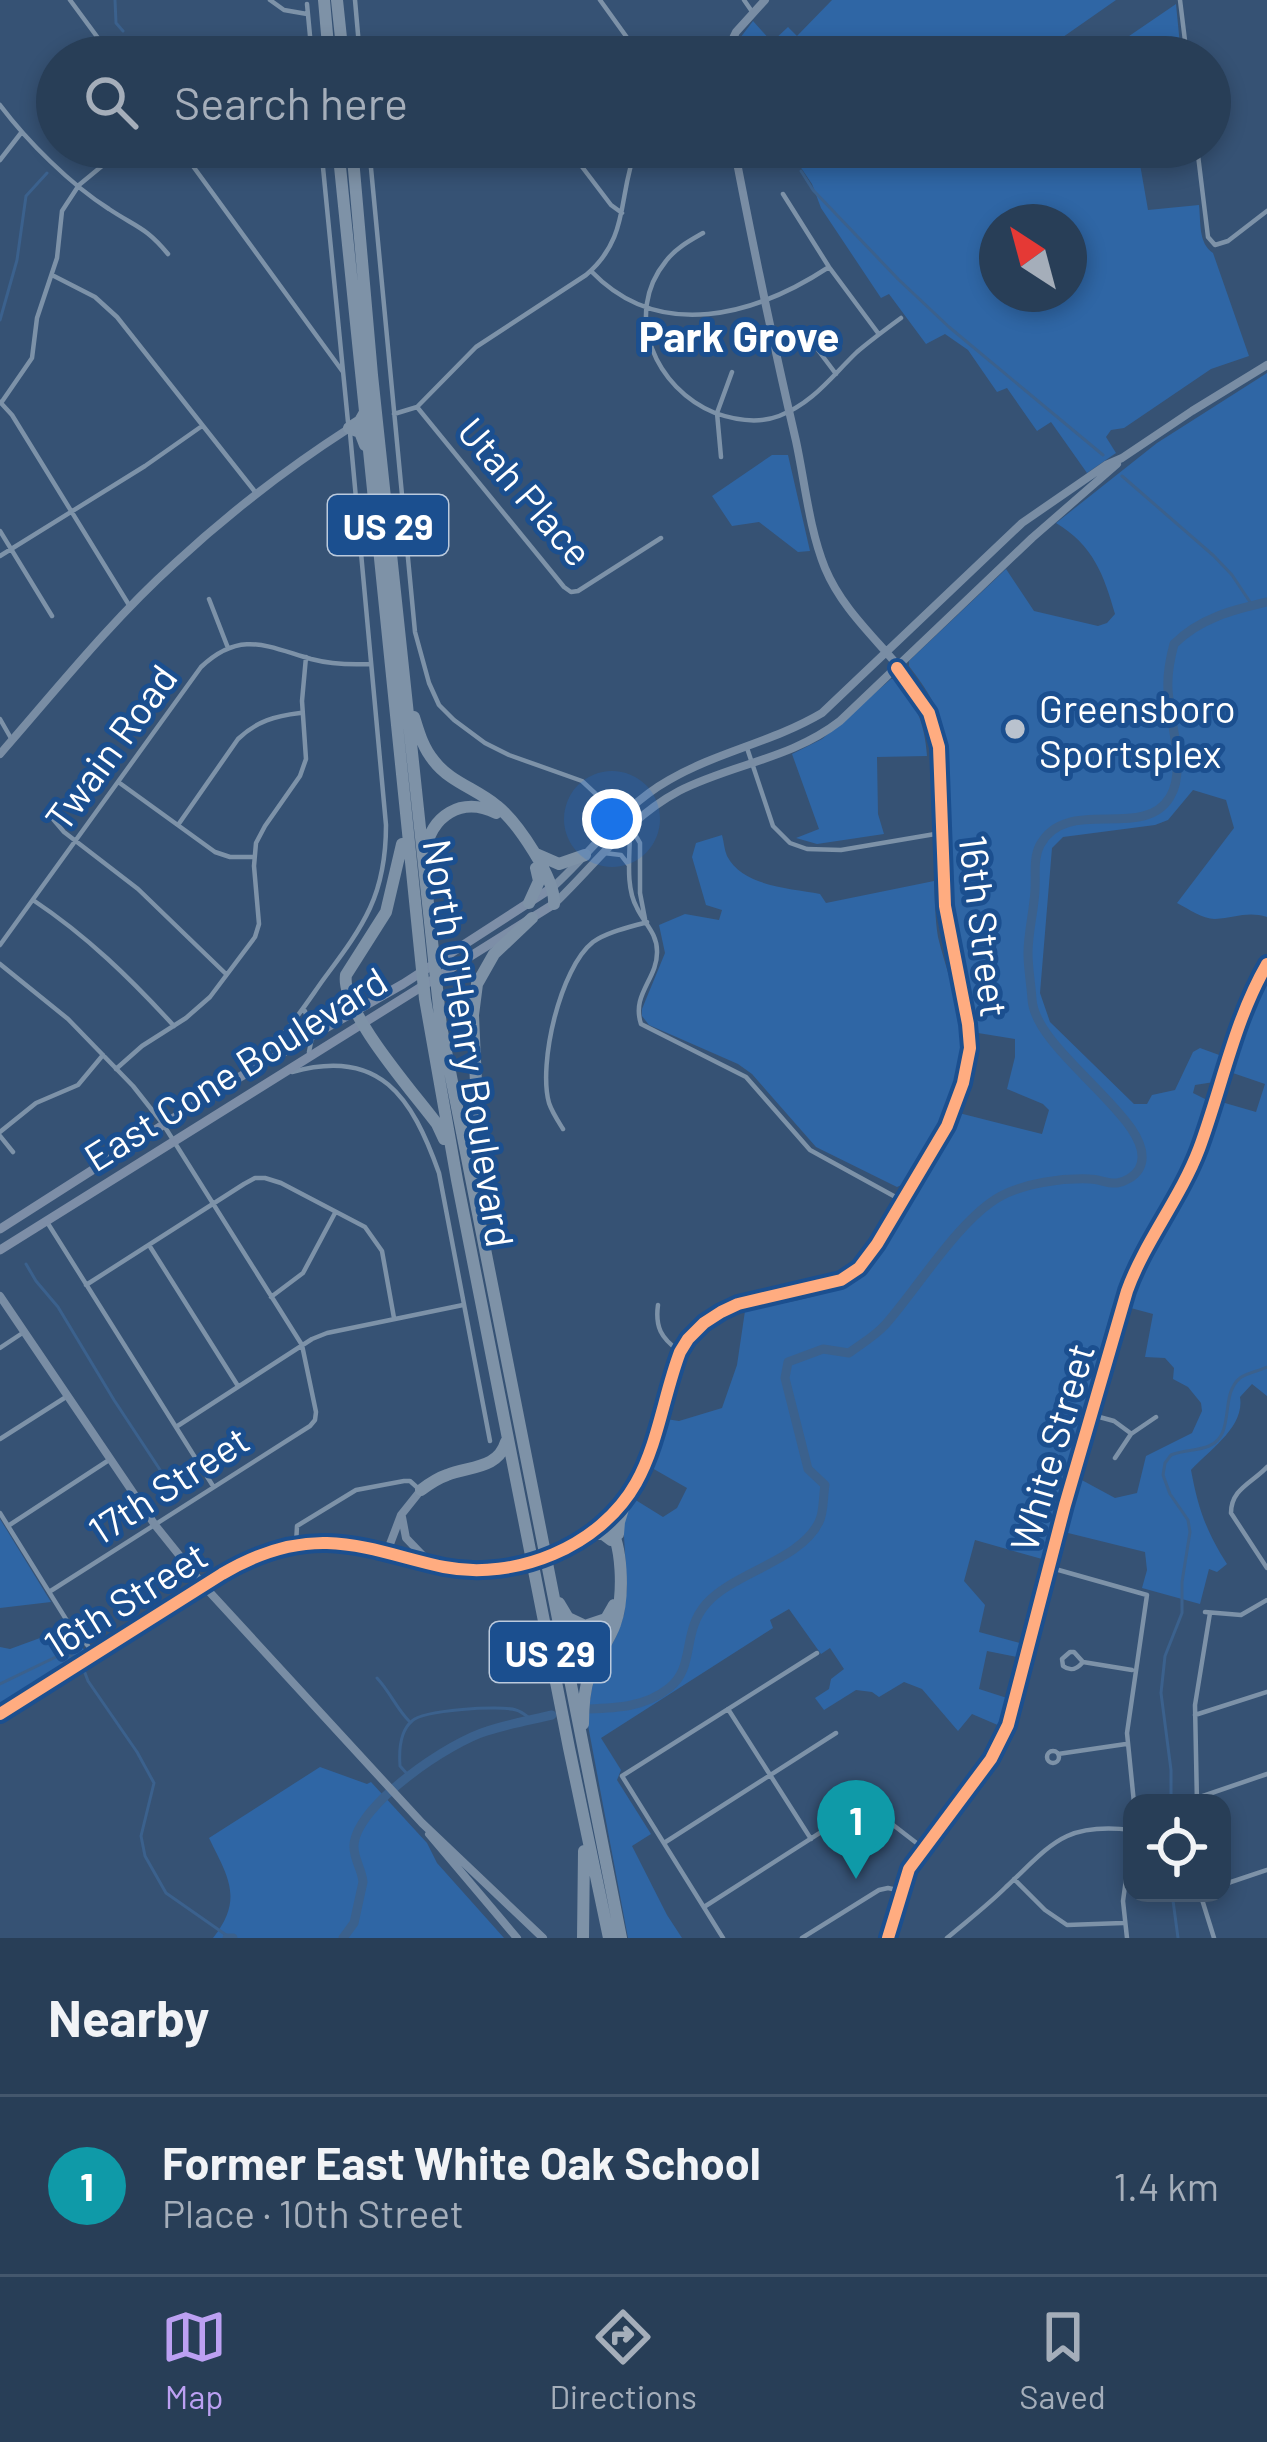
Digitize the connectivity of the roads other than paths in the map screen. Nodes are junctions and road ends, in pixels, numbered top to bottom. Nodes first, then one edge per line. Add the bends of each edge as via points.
1 (70, 0) edge
2 (270, 0) edge
3 (337, 0) edge
4 (355, 0) edge
5 (600, 0) edge
6 (744, 0) edge
7 (766, 0) edge
8 (1180, 0) edge
9 (324, 7) edge
10 (307, 9) junction
11 (753, 13) junction
12 (97, 36) edge
13 (310, 36) edge
14 (336, 36) edge
15 (358, 36) edge
16 (626, 36) edge
17 (735, 36) edge
18 (1184, 36) edge
19 (0, 105) edge
20 (21, 133) junction
21 (36, 146) edge
22 (0, 160) edge
23 (60, 168) edge
24 (100, 168) edge
25 (194, 168) edge
26 (323, 168) edge
27 (340, 168) edge
28 (354, 168) edge
29 (371, 168) edge
30 (583, 168) edge
31 (630, 168) edge
32 (738, 168) edge
33 (1200, 168) edge
34 (79, 185) junction
35 (783, 194) dead end
36 (1267, 211) edge
37 (622, 214) junction
38 (703, 233) dead end
39 (168, 254) dead end
40 (829, 267) junction
41 (591, 271) junction
42 (52, 275) junction
43 (764, 302) junction
44 (648, 306) junction
45 (901, 318) dead end
46 (878, 334) junction
47 (815, 346) dead end
48 (1267, 365) edge
49 (343, 372) junction
50 (732, 372) dead end
51 (836, 374) junction
52 (1, 403) edge
53 (417, 407) junction
54 (789, 411) junction
55 (365, 413) junction
56 (717, 413) junction
57 (394, 414) junction
58 (202, 426) junction
59 (350, 428) junction
60 (368, 451) junction
61 (721, 458) dead end
62 (1122, 458) junction
63 (256, 494) junction
64 (71, 513) junction
65 (0, 531) edge
66 (661, 538) dead end
67 (11, 550) junction
68 (0, 556) edge
69 (209, 599) dead end
70 (130, 607) junction
71 (52, 616) dead end
72 (228, 648) junction
73 (886, 654) junction
74 (306, 657) junction
75 (370, 664) junction
76 (897, 668) junction
77 (406, 687) junction
78 (302, 713) junction
79 (0, 719) edge
80 (12, 740) junction
81 (747, 748) junction
82 (0, 754) edge
83 (751, 764) junction
84 (118, 783) junction
85 (404, 807) junction
86 (47, 812) dead end
87 (620, 815) junction
88 (178, 825) junction
89 (630, 826) junction
90 (941, 832) junction
91 (75, 841) junction
92 (532, 851) junction
93 (604, 854) junction
94 (585, 855) junction
95 (254, 857) junction
96 (630, 870) junction
97 (554, 887) junction
98 (33, 900) junction
99 (426, 902) junction
100 (554, 904) junction
101 (530, 910) junction
102 (646, 920) junction
103 (0, 945) edge
104 (0, 964) edge
105 (1267, 964) edge
106 (226, 974) junction
107 (305, 1005) junction
108 (358, 1018) junction
109 (174, 1026) junction
110 (311, 1037) junction
111 (103, 1055) junction
112 (300, 1063) junction
113 (116, 1069) junction
114 (280, 1075) junction
115 (224, 1086) junction
116 (163, 1124) junction
117 (562, 1129) dead end
118 (0, 1134) edge
119 (174, 1141) junction
120 (13, 1152) dead end
121 (457, 1180) junction
122 (903, 1201) junction
123 (213, 1205) junction
124 (336, 1211) junction
125 (47, 1222) junction
126 (0, 1229) edge
127 (149, 1245) junction
128 (0, 1250) edge
129 (489, 1268) junction
130 (86, 1285) junction
131 (0, 1296) edge
132 (271, 1297) junction
133 (463, 1305) junction
134 (658, 1305) dead end
135 (394, 1318) junction
136 (24, 1332) junction
137 (302, 1345) junction
138 (0, 1348) edge
139 (680, 1352) junction
140 (238, 1386) junction
141 (68, 1396) junction
142 (1091, 1415) junction
143 (1156, 1417) dead end
144 (176, 1427) junction
145 (1131, 1434) junction
146 (508, 1435) junction
147 (0, 1439) edge
148 (490, 1441) dead end
149 (1115, 1458) dead end
150 (110, 1460) junction
151 (1267, 1467) edge
152 (466, 1469) junction
153 (213, 1486) junction
154 (518, 1489) junction
155 (421, 1490) junction
156 (626, 1499) junction
157 (0, 1514) edge
158 (401, 1515) junction
159 (605, 1521) junction
160 (155, 1525) junction
161 (8, 1526) junction
162 (590, 1534) junction
163 (614, 1544) junction
164 (296, 1545) junction
165 (387, 1552) junction
166 (431, 1564) junction
167 (548, 1567) junction
168 (1048, 1567) junction
169 (1267, 1568) edge
170 (204, 1586) junction
171 (49, 1592) junction
172 (1267, 1600) edge
173 (817, 1653) dead end
174 (91, 1656) junction
175 (1083, 1662) dead end
176 (1135, 1670) junction
177 (1267, 1692) edge
178 (728, 1709) junction
179 (0, 1714) edge
180 (1195, 1715) junction
181 (836, 1733) dead end
182 (1126, 1744) junction
183 (583, 1749) junction
184 (1058, 1754) dead end
185 (1267, 1774) edge
186 (771, 1777) junction
187 (1133, 1794) edge
188 (1197, 1794) edge
189 (1215, 1794) edge
190 (582, 1814) junction
191 (422, 1823) junction
192 (1123, 1831) edge
193 (811, 1839) junction
194 (664, 1844) junction
195 (922, 1848) junction
196 (1267, 1870) edge
197 (1014, 1879) junction
198 (1231, 1882) edge
199 (902, 1891) junction
200 (1124, 1902) edge
201 (1203, 1902) edge
202 (704, 1907) junction
203 (1124, 1923) junction
204 (962, 1927) junction
205 (808, 1936) edge
206 (517, 1938) edge
207 (543, 1938) edge
208 (583, 1938) edge
209 (609, 1938) edge
210 (621, 1938) edge
211 (723, 1938) edge
212 (888, 1938) edge
213 (947, 1938) edge
214 (971, 1938) edge
215 (1126, 1938) edge
216 (1214, 1938) edge

1 - 12 street
2 - 10 street via 284,10
3 - 14 highway
4 - 15 street
5 - 16 street
6 - 11 street
7 - 11 street
8 - 18 street
9 - 10 highway
10 - 13 street
11 - 17 street
19 - 20 street
20 - 21 street
20 - 22 street
23 - 34 street
24 - 34 street
25 - 49 street
26 - 49 street
27 - 55 highway, North O'Henry Boulevard / US 29
28 - 77 highway, North O'Henry Boulevard / US 29
29 - 57 street
30 - 37 street
31 - 37 street
32 - 43 street, 16th Street
33 - 36 street via 1215,245
34 - 39 street
34 - 42 street via 62,211
35 - 40 street
37 - 41 street
38 - 44 street via 668,259
40 - 43 street
40 - 46 street
41 - 44 street
41 - 53 street via 485,340
42 - 52 street via 32,358
42 - 58 street via 117,317
43 - 44 street via 699,315
43 - 54 street, 16th Street
44 - 56 street via 660,369
45 - 46 street
46 - 51 street
47 - 51 street
48 - 62 street, East Cone Boulevard
49 - 59 street
50 - 56 street
51 - 54 street
52 - 64 street
53 - 57 street
53 - 66 street, Utah Place via 571,592
54 - 56 street via 754,421
54 - 73 street, 16th Street via 826,569
55 - 59 highway
55 - 60 highway, North O'Henry Boulevard / US 29
56 - 61 street
57 - 87 street via 415,632 440,705 485,743 582,781
58 - 63 street
58 - 64 street
59 - 60 highway
59 - 63 street
59 - 75 street
60 - 85 highway, North O'Henry Boulevard / US 29
62 - 73 street, East Cone Boulevard via 1022,523
62 - 76 street, East Cone Boulevard
63 - 70 street
64 - 67 street
64 - 70 street
65 - 67 street
67 - 68 street
67 - 71 street
69 - 72 street
70 - 80 street
72 - 74 street, Twain Road via 252,643
72 - 84 street, Twain Road via 201,667
73 - 76 street, 16th Street
73 - 81 street, East Cone Boulevard via 822,712
74 - 75 street, Twain Road
74 - 78 street
75 - 107 street via 386,851 370,908
76 - 83 street, East Cone Boulevard via 824,733
76 - 90 street, 16th Street via 929,713 939,747
77 - 92 highway via 434,762 495,804
77 - 99 highway, North O'Henry Boulevard / US 29
78 - 88 street via 274,717 238,739
78 - 95 street via 306,759
79 - 80 street
80 - 82 street
81 - 83 street
81 - 87 street, East Cone Boulevard via 675,776
83 - 89 street, East Cone Boulevard via 703,779
83 - 90 street via 773,826 807,849
84 - 88 street
84 - 91 street, Twain Road
85 - 108 highway via 386,912 346,975
85 - 121 highway, North O'Henry Boulevard / US 29 via 425,999
86 - 91 street
87 - 89 street
87 - 94 street, East Cone Boulevard
88 - 95 street via 215,851
89 - 93 street, East Cone Boulevard
89 - 96 street
89 - 102 street via 640,843
90 - 122 street, 16th Street via 970,1048 946,1126
91 - 98 street, Twain Road
91 - 106 street via 139,889
92 - 94 highway via 559,864
92 - 97 highway
93 - 96 street via 621,855
93 - 100 street, East Cone Boulevard
94 - 97 street, East Cone Boulevard
95 - 106 street via 259,924
96 - 102 street
97 - 100 highway
97 - 101 main road, East Cone Boulevard
98 - 103 street, Twain Road
98 - 109 street via 103,952
99 - 101 highway via 428,836 443,815 472,806 505,820 529,856 539,881
99 - 129 highway, North O'Henry Boulevard / US 29
100 - 101 main road, East Cone Boulevard
101 - 108 main road, East Cone Boulevard
101 - 129 highway via 486,964 473,1002
102 - 117 street via 595,941 563,992 547,1080
102 - 122 street via 657,959 637,1006 641,1024 746,1077 810,1150
104 - 111 street
105 - 142 street, White Street via 1198,1152 1135,1269
106 - 109 street
107 - 110 street
107 - 115 street via 271,1049
108 - 110 main road, East Cone Boulevard
108 - 112 main road, East Cone Boulevard
108 - 121 highway via 437,1124
109 - 113 street
110 - 112 street
110 - 115 main road, East Cone Boulevard
111 - 113 street
111 - 118 street via 78,1085 36,1102
112 - 114 main road, East Cone Boulevard
113 - 116 street
114 - 119 main road, East Cone Boulevard
114 - 133 street, North O'Henry Boulevard via 343,1064 394,1089 439,1173
115 - 116 main road, East Cone Boulevard
116 - 119 street
116 - 126 main road, East Cone Boulevard
118 - 120 street
119 - 123 street
119 - 125 main road, East Cone Boulevard
121 - 146 highway, North O'Henry Boulevard / US 29
122 - 139 street, 16th Street via 859,1268 721,1312
123 - 124 street via 265,1178
123 - 127 street
123 - 132 street
124 - 132 street via 303,1274
124 - 135 street via 364,1227 382,1251
125 - 128 main road, East Cone Boulevard
125 - 130 street
127 - 130 street
127 - 140 street
129 - 167 highway, North O'Henry Boulevard / US 29
130 - 144 street
131 - 136 street
132 - 137 street
133 - 135 street
133 - 148 street, North O'Henry Boulevard
134 - 139 street via 660,1332
135 - 137 street
136 - 138 street
136 - 141 street
137 - 140 street
137 - 153 street, 17th Street via 315,1420
139 - 156 street, 16th Street
140 - 144 street
141 - 147 street
141 - 150 street
142 - 145 street
142 - 168 street, White Street
143 - 145 street
144 - 153 street
145 - 149 street
146 - 152 highway via 500,1457
146 - 154 highway, North O'Henry Boulevard / US 29
150 - 160 street
150 - 161 street
151 - 169 street via 1234,1495 1231,1514
152 - 154 highway via 502,1469
152 - 155 highway
153 - 160 street, 17th Street
154 - 190 highway, North O'Henry Boulevard / US 29
155 - 158 street
155 - 164 street via 404,1480 356,1490 297,1526
156 - 159 street, 16th Street
156 - 163 highway
157 - 161 street
158 - 165 street
158 - 166 street via 406,1538
159 - 162 street, 16th Street
159 - 163 highway
160 - 170 street
160 - 171 street, 17th Street
161 - 171 street
162 - 163 highway
162 - 166 street, 16th Street via 509,1567
163 - 167 highway via 615,1602 598,1623 568,1618
163 - 183 highway via 620,1609 589,1677
164 - 165 street, 16th Street
164 - 170 street, 16th Street via 245,1561
165 - 166 street, 16th Street
167 - 183 highway, North O'Henry Boulevard / US 29
168 - 176 street via 1148,1595
168 - 195 street, White Street via 1002,1741
170 - 174 street, 16th Street
170 - 191 street
171 - 174 street
172 - 180 street via 1240,1615 1208,1612
173 - 178 street
174 - 179 street, 16th Street
175 - 176 street
176 - 182 street
177 - 180 street
178 - 186 street
178 - 194 street via 622,1776
180 - 188 street
181 - 186 street
182 - 184 street
182 - 187 street
183 - 210 highway, North O'Henry Boulevard / US 29
185 - 189 street
186 - 193 street
186 - 194 street
190 - 208 highway
190 - 209 highway, North O'Henry Boulevard / US 29
191 - 206 street
191 - 207 street
192 - 197 street via 1073,1832
193 - 195 street via 876,1797 888,1821
193 - 202 street
194 - 202 street
195 - 199 street, White Street
196 - 198 street
197 - 203 street via 1066,1924
197 - 204 street
199 - 205 street via 884,1888
199 - 212 street, White Street
200 - 203 street
201 - 216 street
202 - 211 street
203 - 215 street
204 - 213 street
204 - 214 street

